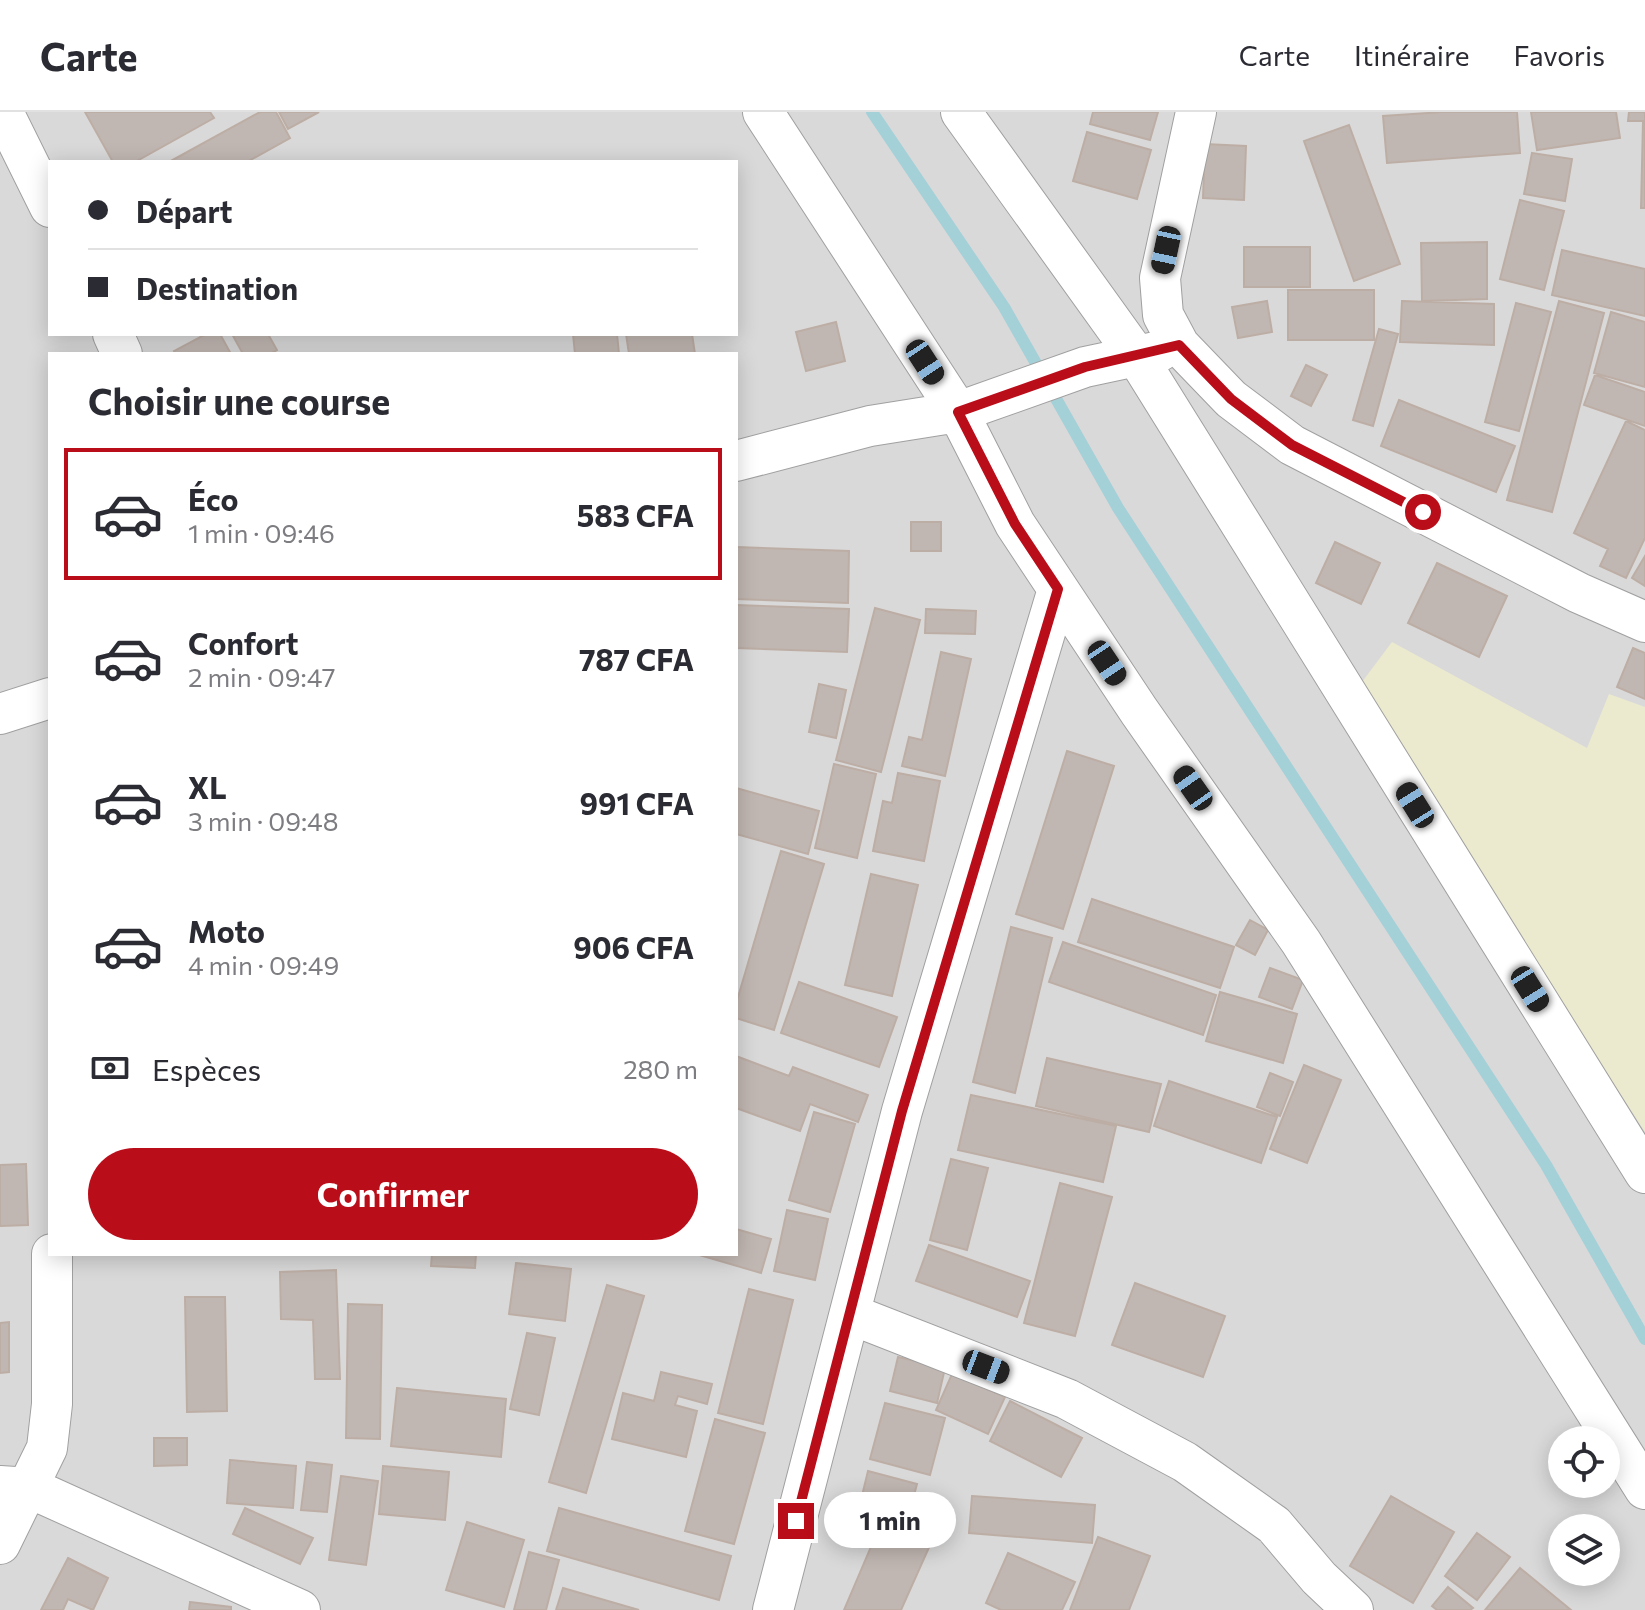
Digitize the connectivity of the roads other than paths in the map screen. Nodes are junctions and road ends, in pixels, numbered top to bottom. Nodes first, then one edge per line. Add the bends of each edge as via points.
1 (3, 112) edge
2 (763, 112) edge
3 (961, 112) edge
4 (1196, 112) edge
5 (48, 203) edge
6 (1179, 345) junction
7 (1137, 357) junction
8 (958, 412) junction
9 (738, 460) edge
10 (1058, 589) junction
11 (1645, 622) edge
12 (48, 699) edge
13 (0, 714) edge
14 (1645, 1173) edge
15 (52, 1256) edge
16 (850, 1314) junction
17 (15, 1487) edge
18 (1645, 1489) edge
19 (0, 1544) edge
20 (300, 1610) edge
21 (773, 1610) edge
22 (1353, 1610) edge

1 - 5 street
2 - 8 street
3 - 7 street
4 - 6 street via 1160,278 1163,315
6 - 7 street
6 - 11 street via 1231,399 1292,445
7 - 8 street via 1085,367
7 - 14 street
8 - 9 street via 883,423
8 - 10 street via 1015,524
10 - 16 street via 902,1111
10 - 18 street via 1301,942
12 - 13 street
15 - 17 street via 47,1448
16 - 21 street
16 - 22 street via 1067,1399 1185,1462 1274,1525
17 - 19 street
17 - 20 street

